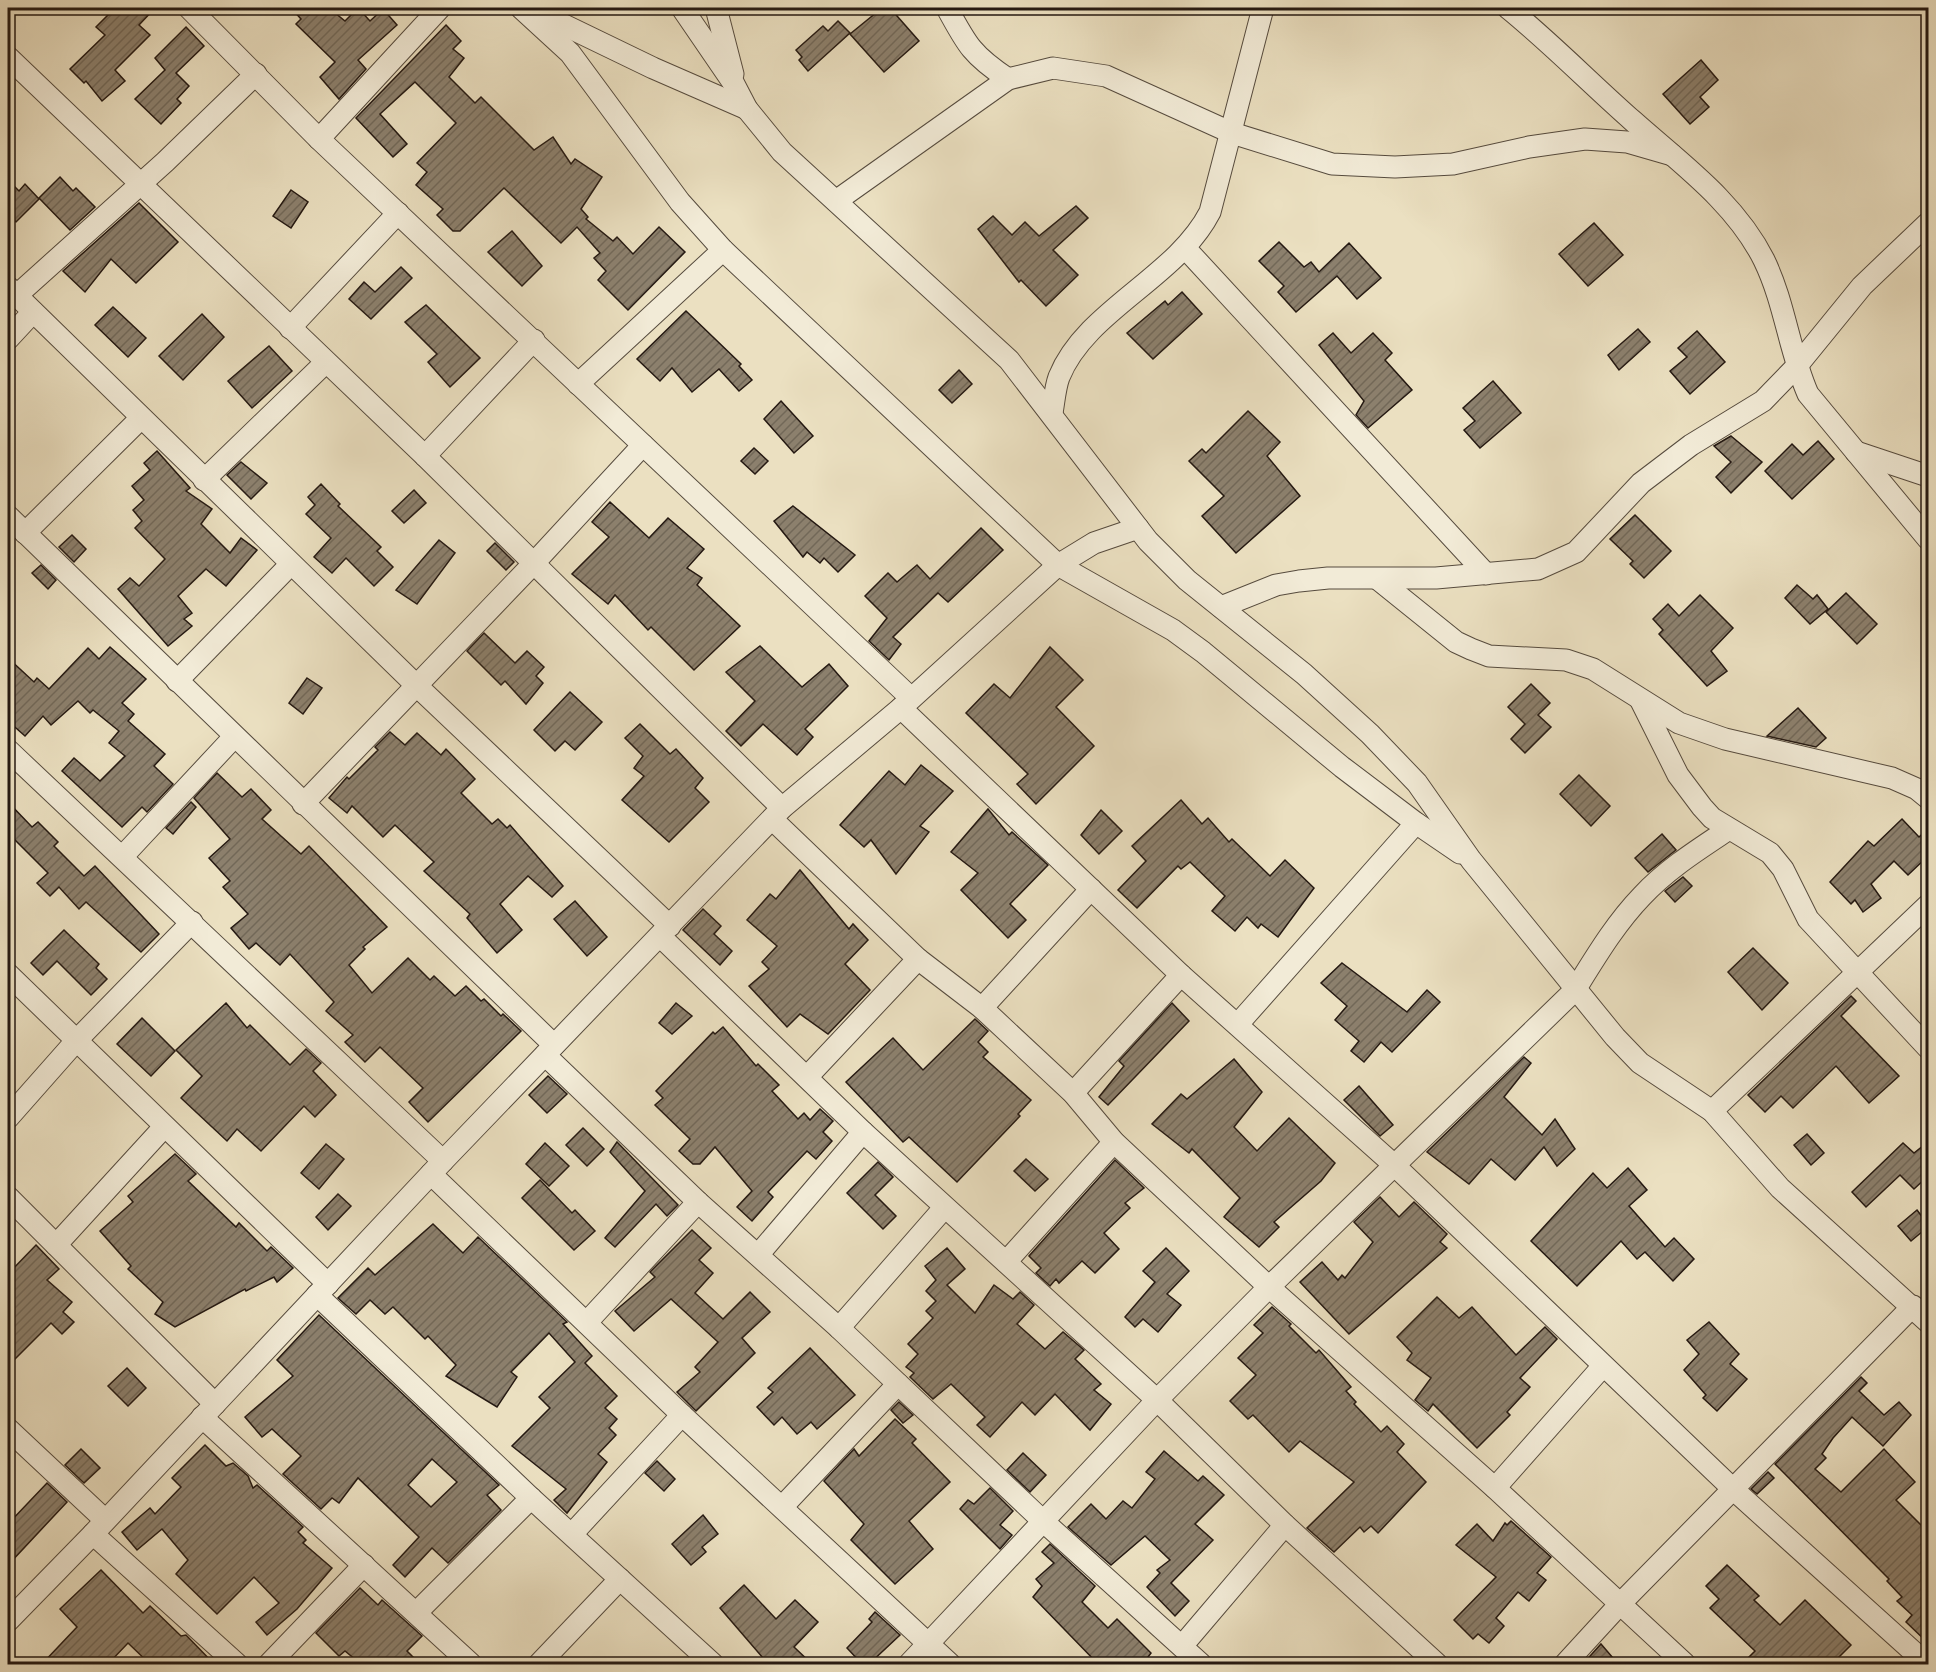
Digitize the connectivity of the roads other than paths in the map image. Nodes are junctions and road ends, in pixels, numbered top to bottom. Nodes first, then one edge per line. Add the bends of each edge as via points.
1 (189, 8) edge
2 (440, 8) edge
3 (521, 8) edge
4 (528, 8) edge
5 (682, 8) edge
6 (716, 8) edge
7 (947, 8) edge
8 (1263, 8) edge
9 (1508, 8) edge
10 (8, 57) edge
11 (256, 74) junction
12 (1008, 79) junction
13 (734, 84) junction
14 (747, 109) junction
15 (1232, 134) junction
16 (319, 139) junction
17 (1672, 155) junction
18 (140, 182) junction
19 (836, 201) junction
20 (398, 213) junction
21 (1929, 223) edge
22 (1186, 249) junction
23 (723, 250) junction
24 (12, 291) edge
25 (33, 312) junction
26 (290, 328) junction
27 (8, 339) edge
28 (534, 340) junction
29 (325, 363) junction
30 (1796, 367) junction
31 (578, 384) junction
32 (1052, 413) junction
33 (140, 418) junction
34 (643, 446) junction
35 (1856, 452) junction
36 (425, 456) junction
37 (1929, 476) edge
38 (204, 480) junction
39 (8, 516) edge
40 (1138, 528) junction
41 (26, 533) junction
42 (1929, 539) edge
43 (534, 563) junction
44 (291, 564) junction
45 (1058, 565) junction
46 (1486, 574) junction
47 (1379, 579) junction
48 (1221, 607) junction
49 (177, 681) junction
50 (417, 686) junction
51 (1641, 701) junction
52 (906, 703) junction
53 (234, 737) junction
54 (8, 750) edge
55 (1929, 798) edge
56 (303, 804) junction
57 (777, 813) junction
58 (1416, 824) junction
59 (1729, 828) junction
60 (123, 856) junction
61 (1471, 860) junction
62 (1091, 889) junction
63 (1929, 905) edge
64 (192, 922) junction
65 (666, 932) junction
66 (918, 959) junction
67 (8, 974) edge
68 (1859, 974) junction
69 (1181, 975) junction
70 (1575, 990) junction
71 (982, 1008) junction
72 (1238, 1024) junction
73 (76, 1041) junction
74 (1929, 1048) edge
75 (550, 1050) junction
76 (807, 1077) junction
77 (1072, 1093) junction
78 (1712, 1111) junction
79 (8, 1118) edge
80 (164, 1127) junction
81 (863, 1132) junction
82 (1114, 1142) junction
83 (1393, 1164) junction
84 (437, 1167) junction
85 (8, 1197) edge
86 (698, 1202) junction
87 (944, 1208) junction
88 (56, 1245) junction
89 (758, 1255) junction
90 (1006, 1262) junction
91 (1269, 1287) junction
92 (323, 1290) junction
93 (1913, 1306) junction
94 (586, 1322) junction
95 (1929, 1322) edge
96 (839, 1328) junction
97 (1603, 1366) junction
98 (898, 1384) junction
99 (1157, 1400) junction
100 (209, 1411) junction
101 (682, 1416) junction
102 (8, 1429) edge
103 (1495, 1488) junction
104 (1734, 1490) junction
105 (531, 1498) junction
106 (782, 1507) junction
107 (1044, 1522) junction
108 (1285, 1525) junction
109 (99, 1527) junction
110 (572, 1534) junction
111 (364, 1565) junction
112 (620, 1579) junction
113 (1620, 1604) junction
114 (417, 1612) junction
115 (8, 1621) edge
116 (929, 1643) junction
117 (1182, 1646) junction
118 (237, 1665) edge
119 (269, 1665) edge
120 (471, 1665) edge
121 (539, 1665) edge
122 (713, 1665) edge
123 (909, 1665) edge
124 (950, 1665) edge
125 (1201, 1665) edge
126 (1437, 1665) edge
127 (1565, 1665) edge
128 (1685, 1665) edge
129 (1927, 1665) edge

1 - 11 street
2 - 16 street
3 - 23 street via 570,52 681,202
4 - 14 street
5 - 13 street
6 - 13 street
7 - 12 street via 965,42 980,60
8 - 15 street
9 - 17 street
10 - 18 street
11 - 16 street
11 - 18 street
12 - 15 street via 1053,68 1106,76
12 - 19 street
13 - 14 street
14 - 19 street via 782,152
15 - 17 street via 1342,165 1453,164 1585,139 1628,142
15 - 22 street via 1210,212
16 - 20 street
17 - 30 street via 1742,224 1764,259 1777,289
18 - 24 street
18 - 26 street
19 - 32 street via 1009,360
20 - 26 street
20 - 28 street
21 - 30 street via 1862,286
22 - 32 street via 1117,307 1072,353 1059,378
22 - 46 street
23 - 31 street
23 - 45 street
24 - 25 street
25 - 27 street
25 - 33 street
26 - 29 street
28 - 31 street
28 - 36 street
29 - 36 street
29 - 38 street
30 - 35 street via 1808,394
30 - 46 street via 1749,412 1691,445 1641,483 1576,552 1538,569
31 - 34 street
32 - 40 street via 1090,469
33 - 38 street
33 - 41 street
34 - 43 street
34 - 52 street
35 - 37 street
35 - 42 street
36 - 43 street
38 - 44 street
39 - 41 street
40 - 45 street via 1094,543
40 - 48 street via 1187,580
41 - 49 street
43 - 50 street
43 - 57 street
44 - 49 street
44 - 50 street
45 - 52 street
45 - 58 street via 1173,630
46 - 47 street
47 - 48 street via 1328,578 1276,585
47 - 51 street via 1456,642 1471,649 1489,656 1566,660 1593,669
48 - 61 street via 1370,734 1417,783
49 - 53 street
50 - 56 street
50 - 65 street
51 - 55 street via 1680,723 1725,740 1892,778
51 - 59 street via 1678,775 1702,807
52 - 57 street
52 - 62 street
53 - 56 street
53 - 60 street
54 - 60 street
56 - 75 street
57 - 65 street
57 - 66 street
58 - 61 street
58 - 72 street
59 - 68 street via 1770,853 1783,869 1808,919
59 - 70 street via 1680,862 1642,896 1608,938
60 - 64 street
61 - 70 street
62 - 69 street
62 - 71 street
63 - 68 street
64 - 73 street
64 - 84 street
65 - 75 street
65 - 76 street
66 - 71 street
66 - 76 street
67 - 73 street
68 - 74 street
68 - 78 street
69 - 72 street
69 - 77 street
70 - 78 street via 1641,1063
70 - 83 street
71 - 77 street
72 - 83 street
73 - 79 street
73 - 80 street
75 - 84 street
75 - 86 street
76 - 81 street
77 - 82 street
78 - 93 street via 1780,1188
80 - 88 street
80 - 92 street
81 - 87 street
81 - 89 street
82 - 90 street
82 - 91 street
83 - 91 street
83 - 97 street
84 - 92 street
84 - 94 street
85 - 88 street
86 - 89 street
86 - 94 street
87 - 90 street
87 - 96 street
88 - 100 street
89 - 96 street
90 - 99 street
91 - 99 street
91 - 103 street
92 - 100 street
92 - 105 street
93 - 95 street
93 - 104 street
94 - 101 street
96 - 98 street
97 - 103 street
97 - 104 street
98 - 106 street
98 - 107 street
99 - 107 street
99 - 108 street
100 - 109 street
100 - 111 street
101 - 106 street
101 - 110 street
102 - 109 street
103 - 113 street
104 - 113 street
104 - 129 street
105 - 110 street
105 - 114 street
106 - 116 street
107 - 116 street
107 - 117 street
108 - 117 street
108 - 126 street
109 - 115 street
109 - 118 street
110 - 112 street
111 - 114 street
111 - 119 street
112 - 121 street
112 - 122 street
113 - 127 street
113 - 128 street
114 - 120 street
116 - 123 street
116 - 124 street
117 - 125 street

